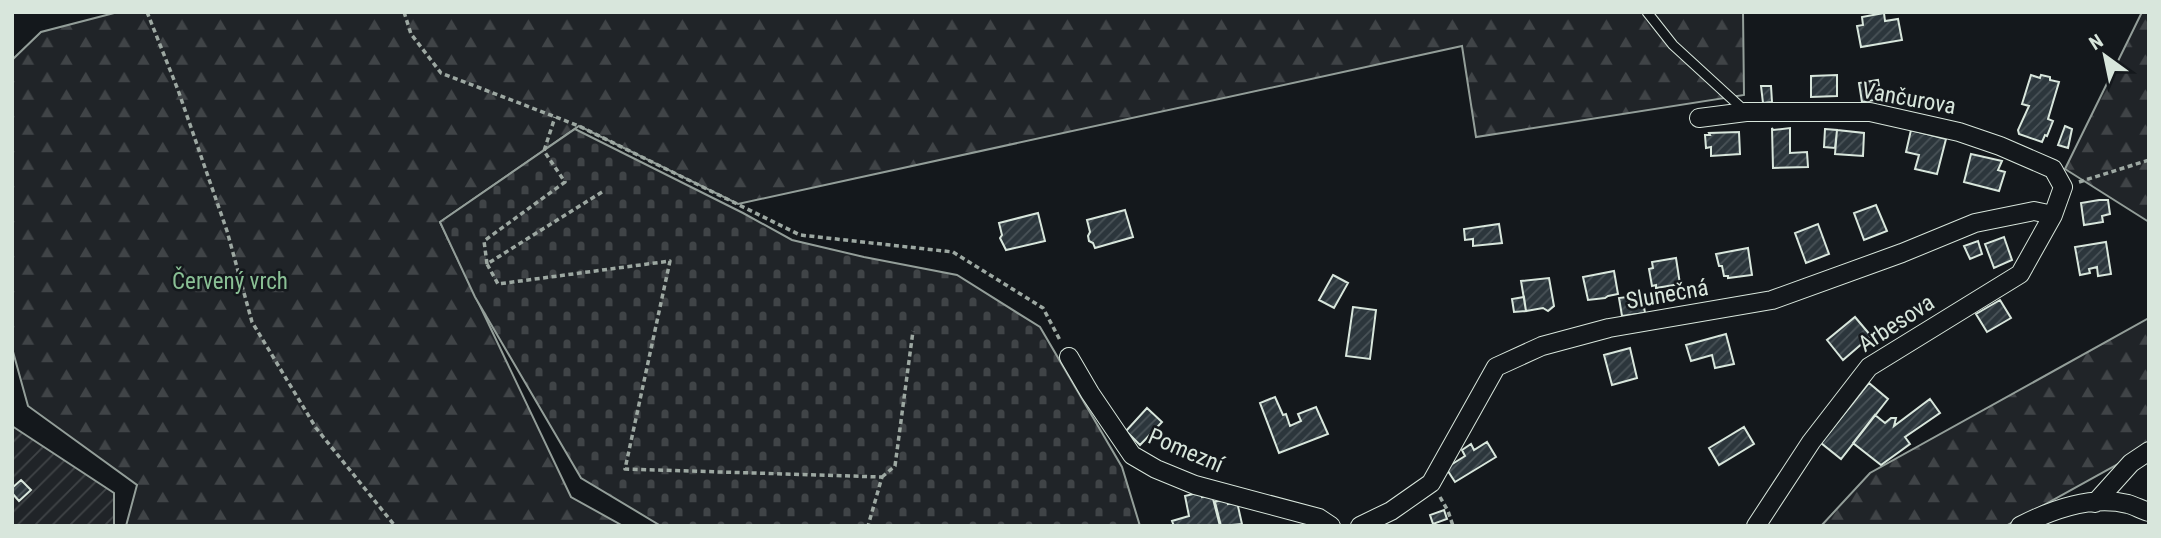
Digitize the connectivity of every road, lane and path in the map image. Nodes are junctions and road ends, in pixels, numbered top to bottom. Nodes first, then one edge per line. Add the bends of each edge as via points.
1 (147, 12) edge
2 (404, 12) edge
3 (1647, 12) edge
4 (1746, 112) junction
5 (555, 117) junction
6 (1699, 118) dead end
7 (2149, 160) edge
8 (2063, 187) junction
9 (602, 192) dead end
10 (2053, 215) junction
11 (487, 264) junction
12 (912, 331) dead end
13 (1069, 357) joint
14 (2149, 451) edge
15 (882, 477) junction
16 (1431, 483) junction
17 (2095, 503) junction
18 (2149, 512) edge
19 (395, 526) edge
20 (868, 526) edge
21 (1331, 526) edge
22 (1360, 526) edge
23 (1453, 526) edge
24 (1756, 526) edge
25 (2020, 526) edge

1 - 19 path via 227,231 252,322 316,428
2 - 5 path via 411,34 441,73
3 - 4 lane via 1673,44
4 - 6 street, Vančurova
4 - 8 street, Vančurova via 1870,112 1959,132 2053,169
5 - 11 path via 544,151 565,182 484,241
5 - 13 path via 800,235 953,252 1043,308
7 - 8 path
8 - 10 street
9 - 11 path
10 - 16 street, Slunečná via 2034,211 1975,223 1772,300 1609,328 1542,346 1496,368
10 - 24 street, Arbesova via 2020,274 1869,367 1811,442
11 - 15 path via 498,284 670,261 625,470
12 - 15 path via 895,466
13 - 21 street, Pomezní via 1132,455 1195,485
14 - 17 street via 2131,463
15 - 20 path
16 - 22 street, Slunečná
16 - 23 path
17 - 18 street via 2126,504
17 - 25 street via 2044,514

